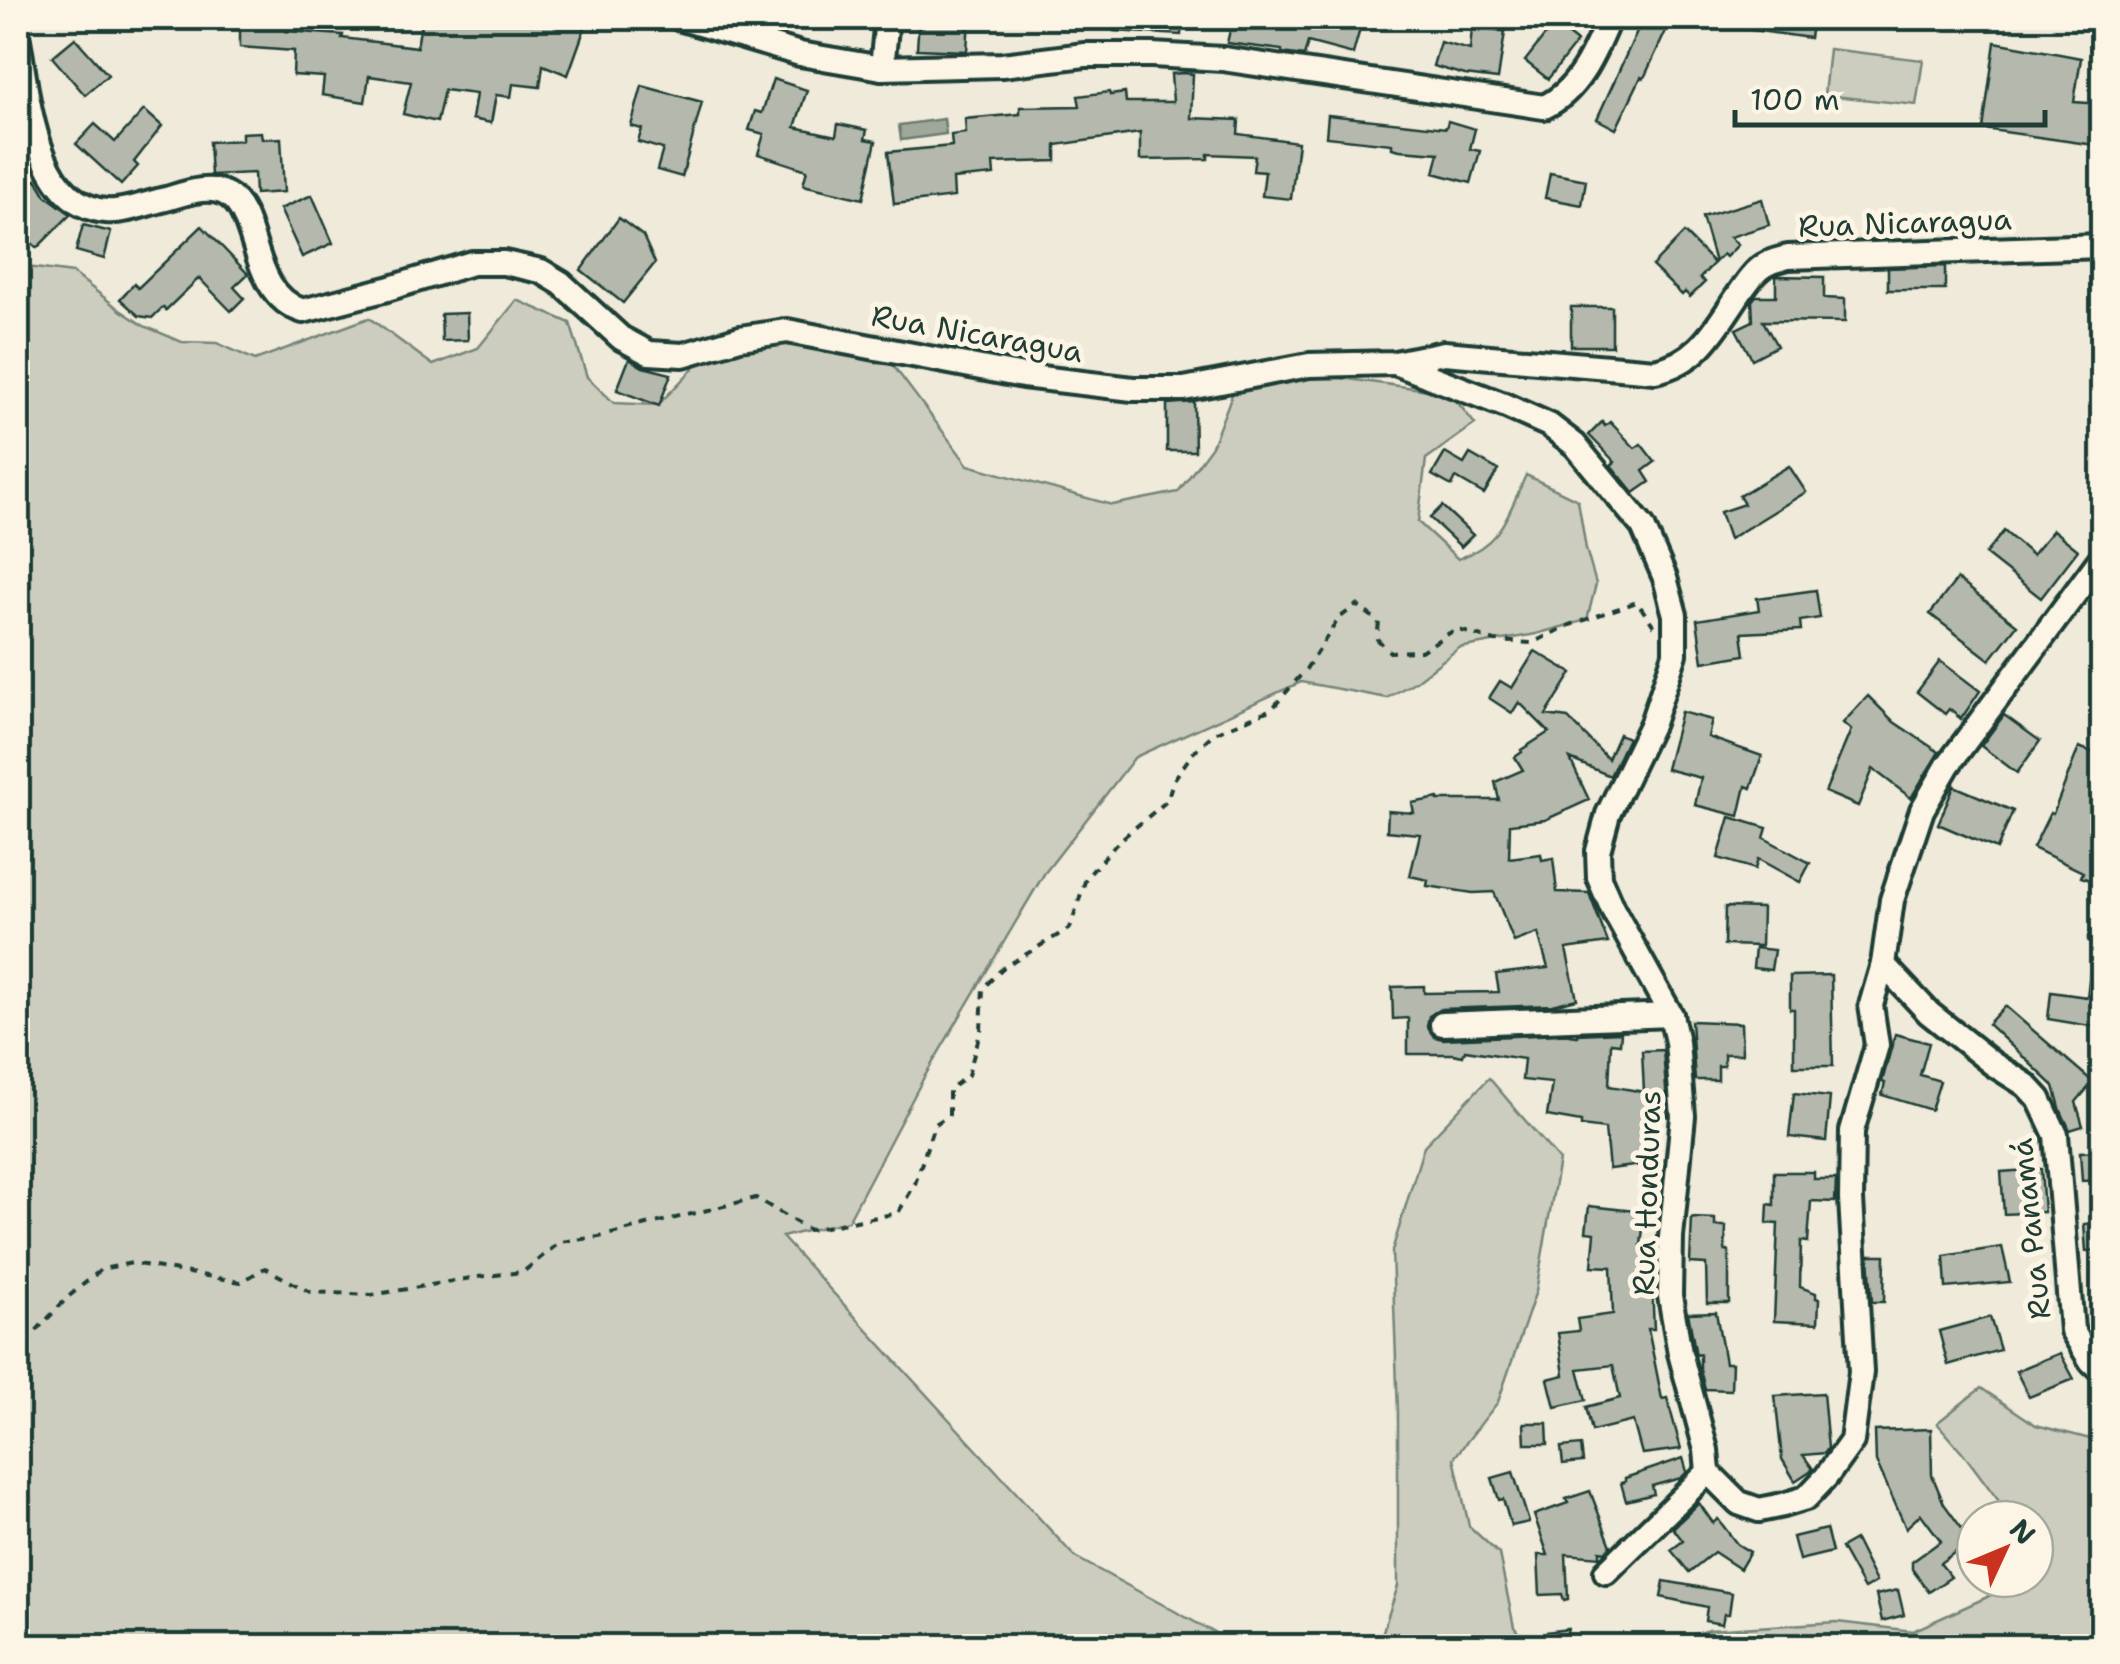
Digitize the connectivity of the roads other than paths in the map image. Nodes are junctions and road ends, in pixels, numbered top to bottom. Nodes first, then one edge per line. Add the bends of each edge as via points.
1 (679, 18) edge
2 (888, 18) edge
3 (1609, 18) edge
4 (18, 40) edge
5 (882, 68) junction
6 (2102, 246) edge
7 (1395, 363) junction
8 (2102, 556) edge
9 (1883, 964) junction
10 (1671, 1016) junction
11 (1442, 1024) dead end
12 (2102, 1371) edge
13 (1708, 1472) junction
14 (1606, 1572) dead end

1 - 5 street via 800,54
2 - 5 street
3 - 5 street via 1592,57 1544,107 1223,59 1085,56
4 - 7 street, Rua Nicaragua via 38,144 52,176 74,198 111,212 202,190 226,194 240,208 267,280 303,311 472,264 504,262 542,270 621,338 649,353 682,355 787,330 1022,376 1133,389 1184,389 1309,365
6 - 7 street, Rua Nicaragua via 1788,257 1765,265 1748,282 1690,359 1654,371 1444,353
7 - 10 street, Rua Honduras via 1504,404 1575,444 1642,526 1665,578 1675,615 1675,654 1598,851 1599,878 1612,908
8 - 9 street via 1948,764 1922,810 1892,900
9 - 12 street, Rua Panamá via 1929,1013 2039,1099 2056,1135 2072,1330
9 - 13 street via 1871,1004 1877,1045 1852,1131 1861,1372 1852,1441 1806,1498 1784,1505 1759,1510 1739,1503
10 - 11 street
10 - 13 street, Rua Honduras via 1683,1116 1670,1296
13 - 14 street

